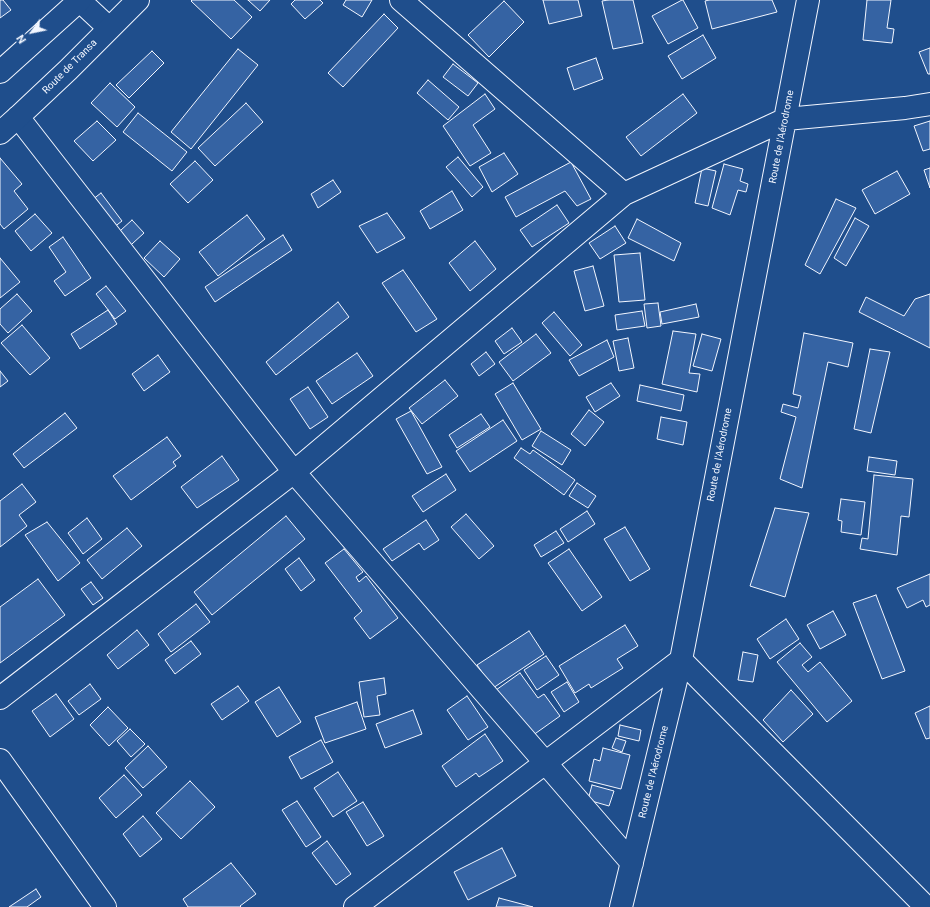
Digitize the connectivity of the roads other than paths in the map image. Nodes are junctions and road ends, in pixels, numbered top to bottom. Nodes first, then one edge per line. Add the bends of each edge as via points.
1 (80, 0) edge
2 (138, 0) edge
3 (401, 0) edge
4 (808, 0) edge
5 (109, 28) junction
6 (0, 72) edge
7 (930, 104) edge
8 (18, 117) junction
9 (786, 119) junction
10 (0, 133) edge
11 (624, 194) junction
12 (294, 472) junction
13 (681, 660) junction
14 (0, 698) edge
15 (0, 760) edge
16 (545, 763) junction
17 (632, 863) junction
18 (105, 907) edge
19 (355, 907) edge
20 (621, 907) edge
21 (926, 907) edge

1 - 5 street
1 - 6 street
2 - 5 street, Route de Transa
3 - 11 street
4 - 9 street, Route de l'Aérodrome
5 - 8 street, Route de Transa
7 - 9 street
8 - 10 street, Route de Transa
8 - 12 street
9 - 11 street
9 - 13 street, Route de l'Aérodrome
11 - 12 street
12 - 14 street
12 - 16 street
13 - 16 street
13 - 17 street, Route de l'Aérodrome
13 - 21 street
15 - 18 street
16 - 17 street
16 - 19 street
17 - 20 street, Route de l'Aérodrome

